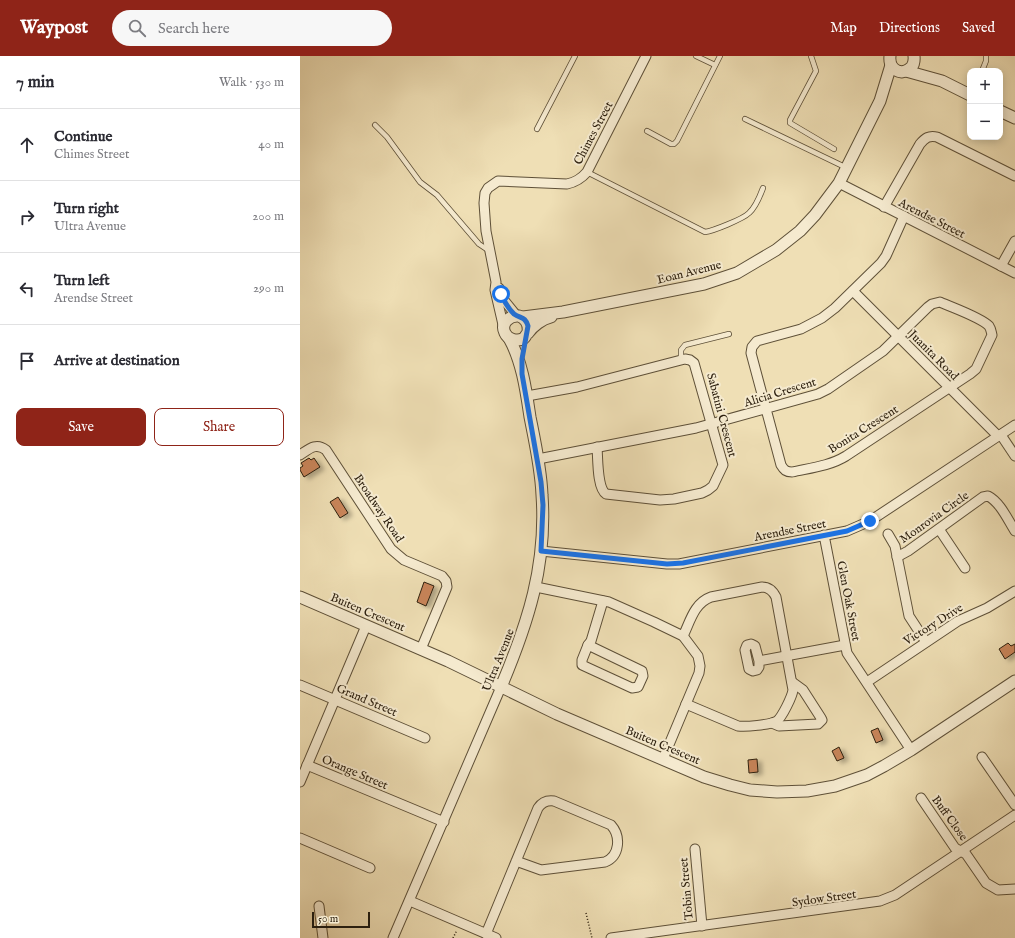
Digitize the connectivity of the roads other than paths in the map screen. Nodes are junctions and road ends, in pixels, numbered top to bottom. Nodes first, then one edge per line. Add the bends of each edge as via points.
1 (575, 56) edge
2 (646, 56) edge
3 (696, 56) edge
4 (720, 56) edge
5 (811, 56) edge
6 (986, 56) edge
7 (914, 57) edge
8 (889, 59) edge
9 (715, 65) junction
10 (983, 68) edge
11 (904, 71) junction
12 (942, 81) junction
13 (967, 94) edge
14 (880, 101) junction
15 (1003, 112) edge
16 (1015, 118) edge
17 (745, 119) dead end
18 (375, 125) dead end
19 (538, 129) dead end
20 (647, 131) dead end
21 (834, 149) dead end
22 (847, 168) junction
23 (587, 172) junction
24 (1015, 176) edge
25 (839, 183) junction
26 (763, 188) dead end
27 (884, 207) junction
28 (904, 216) junction
29 (1015, 241) edge
30 (489, 251) junction
31 (1002, 266) junction
32 (1015, 273) edge
33 (496, 282) junction
34 (853, 291) junction
35 (564, 312) junction
36 (519, 316) junction
37 (506, 333) junction
38 (528, 333) junction
39 (729, 334) dead end
40 (898, 336) junction
41 (681, 360) junction
42 (522, 374) junction
43 (949, 388) junction
44 (527, 396) junction
45 (766, 409) junction
46 (712, 424) junction
47 (1015, 425) edge
48 (999, 436) junction
49 (597, 447) junction
50 (300, 454) edge
51 (1015, 456) edge
52 (538, 459) junction
53 (939, 529) junction
54 (1015, 531) edge
55 (888, 534) dead end
56 (824, 535) junction
57 (541, 551) junction
58 (897, 557) junction
59 (965, 568) dead end
60 (536, 587) junction
61 (1015, 591) edge
62 (300, 597) edge
63 (603, 601) junction
64 (366, 626) junction
65 (683, 636) junction
66 (926, 642) junction
67 (588, 645) junction
68 (845, 645) junction
69 (421, 649) junction
70 (787, 656) junction
71 (759, 661) dead end
72 (1015, 681) edge
73 (792, 682) junction
74 (866, 682) junction
75 (300, 684) edge
76 (501, 687) junction
77 (335, 699) junction
78 (686, 704) junction
79 (772, 723) junction
80 (425, 738) dead end
81 (911, 750) junction
82 (982, 757) dead end
83 (662, 759) junction
84 (307, 765) junction
85 (300, 782) edge
86 (921, 798) dead end
87 (1015, 805) edge
88 (1015, 815) edge
89 (444, 822) junction
90 (300, 838) edge
91 (695, 849) dead end
92 (961, 851) junction
93 (516, 861) junction
94 (370, 868) dead end
95 (1015, 889) edge
96 (410, 901) junction
97 (319, 906) dead end
98 (702, 926) junction
99 (486, 934) junction
100 (323, 938) edge
101 (393, 938) edge
102 (496, 938) edge
103 (611, 938) edge

1 - 19 lane
2 - 23 street, Chimes Street
3 - 9 lane
4 - 9 lane
5 - 21 lane via 816,71 790,123
6 - 10 lane
7 - 11 street, Eoan Avenue via 912,66
7 - 12 street
8 - 11 street via 896,70
8 - 14 street, Eoan Avenue
9 - 20 lane via 674,144
11 - 12 street
11 - 14 street, Eoan Avenue
12 - 13 street
14 - 22 street, Eoan Avenue
15 - 16 street
17 - 22 lane
18 - 30 lane via 388,137 420,182 437,195 479,244
22 - 25 street, Eoan Avenue
23 - 26 lane via 705,232 751,212
23 - 30 street, Chimes Street via 576,181 567,184 505,181 493,184 485,193 484,203
24 - 27 street via 932,136 920,144
25 - 27 street, Arendse Street
25 - 35 street, Eoan Avenue via 815,215 789,241 736,273 685,289
27 - 28 street, Arendse Street
28 - 31 street, Arendse Street
28 - 34 street, Bonita Crescent via 886,256
29 - 31 street
30 - 33 street, Chimes Street
31 - 32 street, Arendse Street
33 - 36 street, Chimes Street via 503,300
33 - 37 street, Chimes Street via 497,301
34 - 40 street, Juanita Road
34 - 45 street, Bonita Crescent via 812,324 753,344 751,353
35 - 36 street, Eoan Avenue
35 - 38 street, Eoan Avenue via 546,318
36 - 37 street via 507,320
36 - 38 street via 526,321
37 - 38 street via 514,340 519,340
37 - 42 street, Ultra Avenue via 515,348
38 - 42 street, Ultra Avenue via 522,359
39 - 41 lane via 684,345
40 - 43 street, Juanita Road
40 - 43 street, Alicia Crescent via 936,302 988,325 992,335 976,369
40 - 45 street, Alicia Crescent via 883,351 828,389
41 - 44 street via 577,387
41 - 46 street, Sabatini Crescent via 690,360 696,365
42 - 44 street, Ultra Avenue
43 - 45 street, Bonita Crescent via 837,462 792,472 784,470 781,465
43 - 48 street, Juanita Road
44 - 52 street, Ultra Avenue
45 - 46 street, Alicia Crescent
46 - 49 street, Alicia Crescent
46 - 49 street, Sabatini Crescent via 722,468 713,486 708,490 679,498 660,500 606,494 600,486
47 - 48 street, Arendse Street
48 - 51 street, Juanita Road
48 - 56 street, Arendse Street via 870,521 853,529
49 - 52 street, Alicia Crescent
50 - 69 street, Broadway Road via 315,446 326,450 391,549 404,560 445,579 447,588
52 - 57 street, Ultra Avenue via 543,505
53 - 54 street, Monrovia Circle via 988,496 993,498
53 - 58 street, Monrovia Circle
53 - 59 street
55 - 58 street, Monrovia Circle via 895,546
56 - 57 street, Arendse Street via 679,564
56 - 68 street, Glen Oak Street
57 - 60 street, Ultra Avenue
58 - 66 street, Monrovia Circle via 909,616
60 - 63 street
60 - 76 street, Ultra Avenue via 520,640
61 - 66 street, Victory Drive via 987,608 958,621
62 - 64 street, Buiten Crescent
63 - 65 street
63 - 67 street
64 - 69 street, Buiten Crescent
64 - 77 street, Orange Street
65 - 70 street via 696,608 703,600 765,587 773,591 776,597
65 - 78 street via 698,656 700,666
66 - 74 street, Victory Drive
67 - 67 street via 642,671 643,676 638,688 632,688 582,665
68 - 70 street
68 - 74 street, Glen Oak Street via 847,653
69 - 76 street, Buiten Crescent
70 - 71 street
70 - 73 street
72 - 81 street, Buiten Crescent
73 - 79 street via 793,694 779,719
73 - 79 street via 803,690 822,720 818,724 779,726
74 - 81 street, Glen Oak Street
75 - 77 street, Grand Street
76 - 83 street, Buiten Crescent
76 - 89 street, Ultra Avenue
77 - 80 street, Grand Street
77 - 84 street, Orange Street
78 - 79 street via 741,726
78 - 83 street
81 - 83 street, Buiten Crescent via 852,781 792,792 750,790 730,785
82 - 87 street
84 - 85 street
84 - 89 street, Orange Street
86 - 92 street, Buff Close via 955,848
88 - 92 street, Sydow Street
89 - 96 street, Ultra Avenue
90 - 94 street
91 - 98 street, Tobin Street
92 - 95 street, Buff Close via 990,886 1002,890
92 - 98 street, Sydow Street via 894,895 880,901
93 - 93 street via 538,808 548,801 554,801 611,825 618,835 613,857 605,862 541,870
93 - 99 street
96 - 99 street
96 - 101 street, Ultra Avenue
97 - 100 street
98 - 103 street, Sydow Street
99 - 102 street

